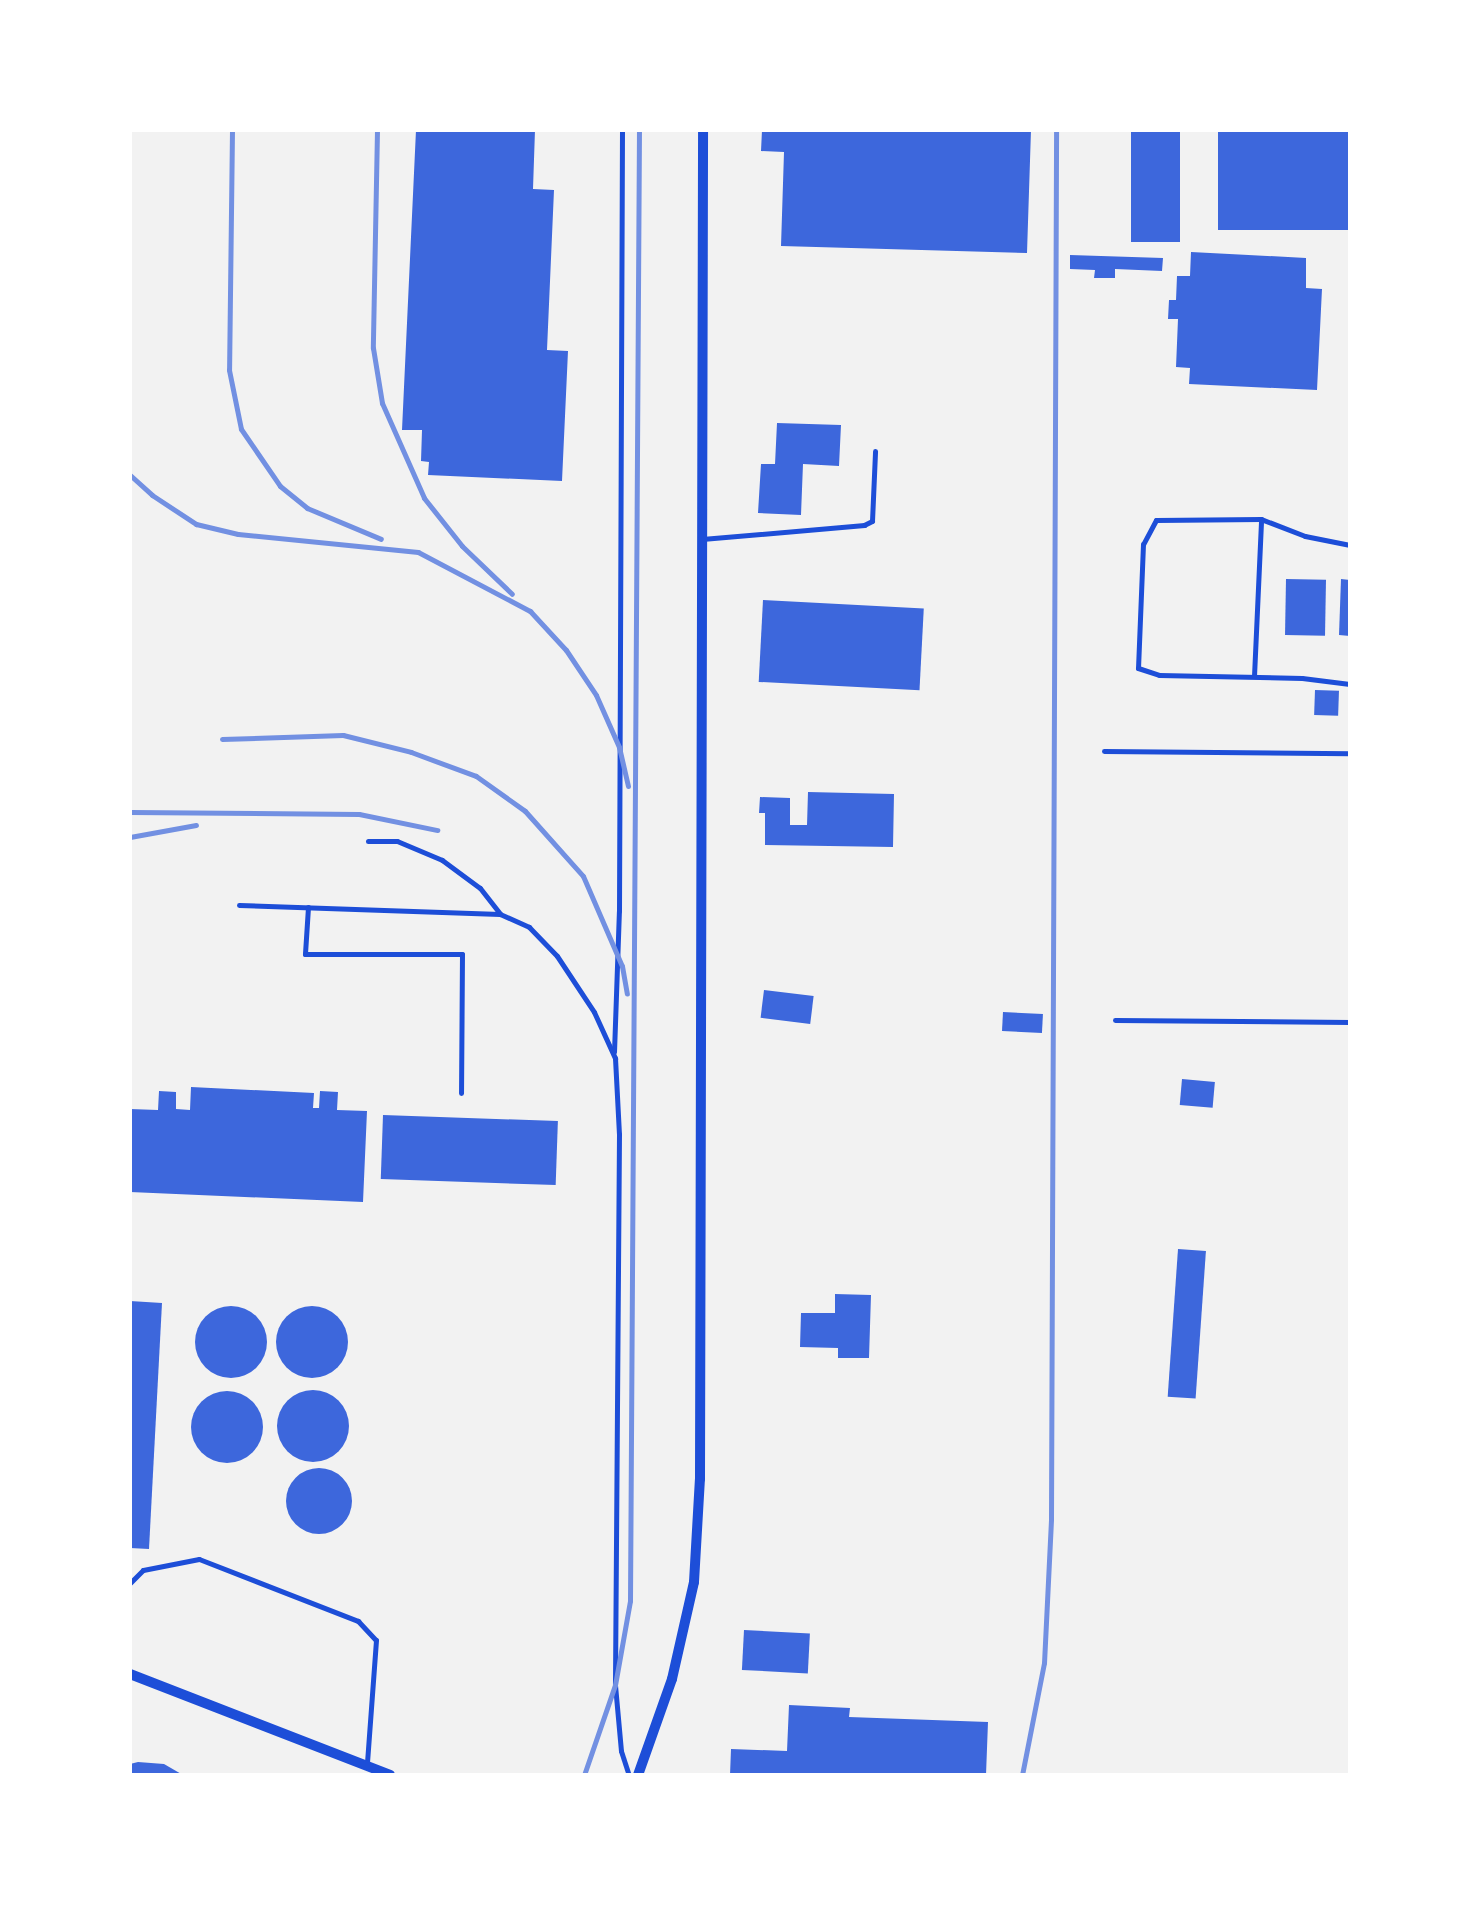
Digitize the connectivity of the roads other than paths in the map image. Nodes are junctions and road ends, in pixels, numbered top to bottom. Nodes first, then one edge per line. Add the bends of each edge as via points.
1 (622, 130) edge
2 (704, 130) edge
3 (876, 451) dead end
4 (1261, 519) junction
5 (702, 540) junction
6 (1350, 545) edge
7 (1254, 677) junction
8 (1350, 684) edge
9 (1104, 751) dead end
10 (1350, 753) edge
11 (368, 840) dead end
12 (239, 905) dead end
13 (308, 907) junction
14 (500, 914) junction
15 (1115, 1020) dead end
16 (1350, 1022) edge
17 (615, 1058) junction
18 (461, 1092) dead end
19 (130, 1583) edge
20 (130, 1674) edge
21 (367, 1766) junction
22 (390, 1775) edge
23 (630, 1775) edge
24 (638, 1775) edge

1 - 17 lane
2 - 5 street
3 - 5 lane via 872,521
4 - 6 lane
4 - 7 lane
4 - 7 lane via 1156,520 1143,544 1138,668 1159,676
5 - 24 street via 700,1479 694,1582 672,1679
7 - 8 lane
9 - 10 lane
11 - 14 lane via 397,841 442,860 480,888
12 - 13 lane
13 - 14 lane
13 - 18 lane via 305,954 462,954
14 - 17 lane via 530,927 557,956
15 - 16 lane
17 - 23 lane via 615,1685 621,1752
19 - 21 lane via 144,1570 199,1559 358,1620 376,1640
20 - 21 street
21 - 22 street

